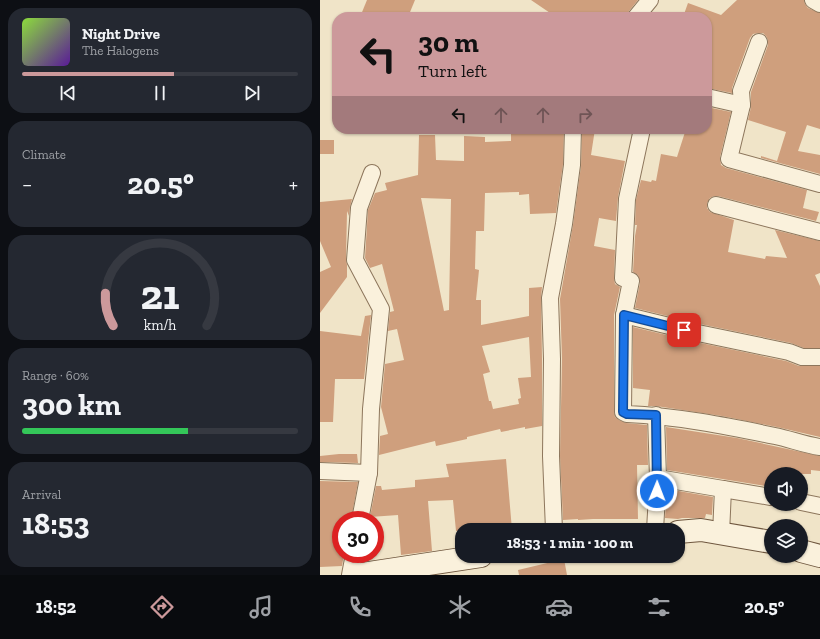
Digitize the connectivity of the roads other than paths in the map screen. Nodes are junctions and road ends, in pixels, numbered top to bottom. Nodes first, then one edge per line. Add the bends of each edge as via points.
1 (650, 0) edge
2 (812, 0) edge
3 (820, 4) edge
4 (640, 12) edge
5 (758, 42) dead end
6 (712, 98) edge
7 (742, 105) junction
8 (573, 134) edge
9 (641, 134) edge
10 (372, 173) dead end
11 (820, 184) edge
12 (716, 205) dead end
13 (820, 232) edge
14 (624, 315) junction
15 (820, 356) edge
16 (656, 415) junction
17 (820, 447) edge
18 (320, 471) edge
19 (369, 473) junction
20 (658, 478) junction
21 (723, 489) junction
22 (764, 496) edge
23 (808, 503) edge
24 (820, 506) edge
25 (362, 511) edge
26 (554, 523) edge
27 (656, 523) edge
28 (685, 531) edge
29 (721, 534) junction
30 (764, 541) edge
31 (808, 553) edge
32 (820, 556) edge
33 (455, 560) edge
34 (352, 563) edge
35 (350, 575) edge
36 (356, 575) edge

1 - 4 street
2 - 3 street
5 - 7 street via 740,91
6 - 7 street
7 - 11 street via 728,158
8 - 26 street via 572,165 564,224 550,298
9 - 14 street via 627,199 623,278 630,281
10 - 19 street via 359,208 355,260 380,309
12 - 13 street
14 - 15 street via 802,357
14 - 16 street via 623,412
16 - 17 street via 777,436
16 - 20 street
18 - 19 street
19 - 25 street
20 - 21 street
20 - 27 street
21 - 22 street
21 - 29 street
23 - 24 street
28 - 29 street via 701,530
29 - 30 street
31 - 32 street
33 - 36 street
34 - 35 street

